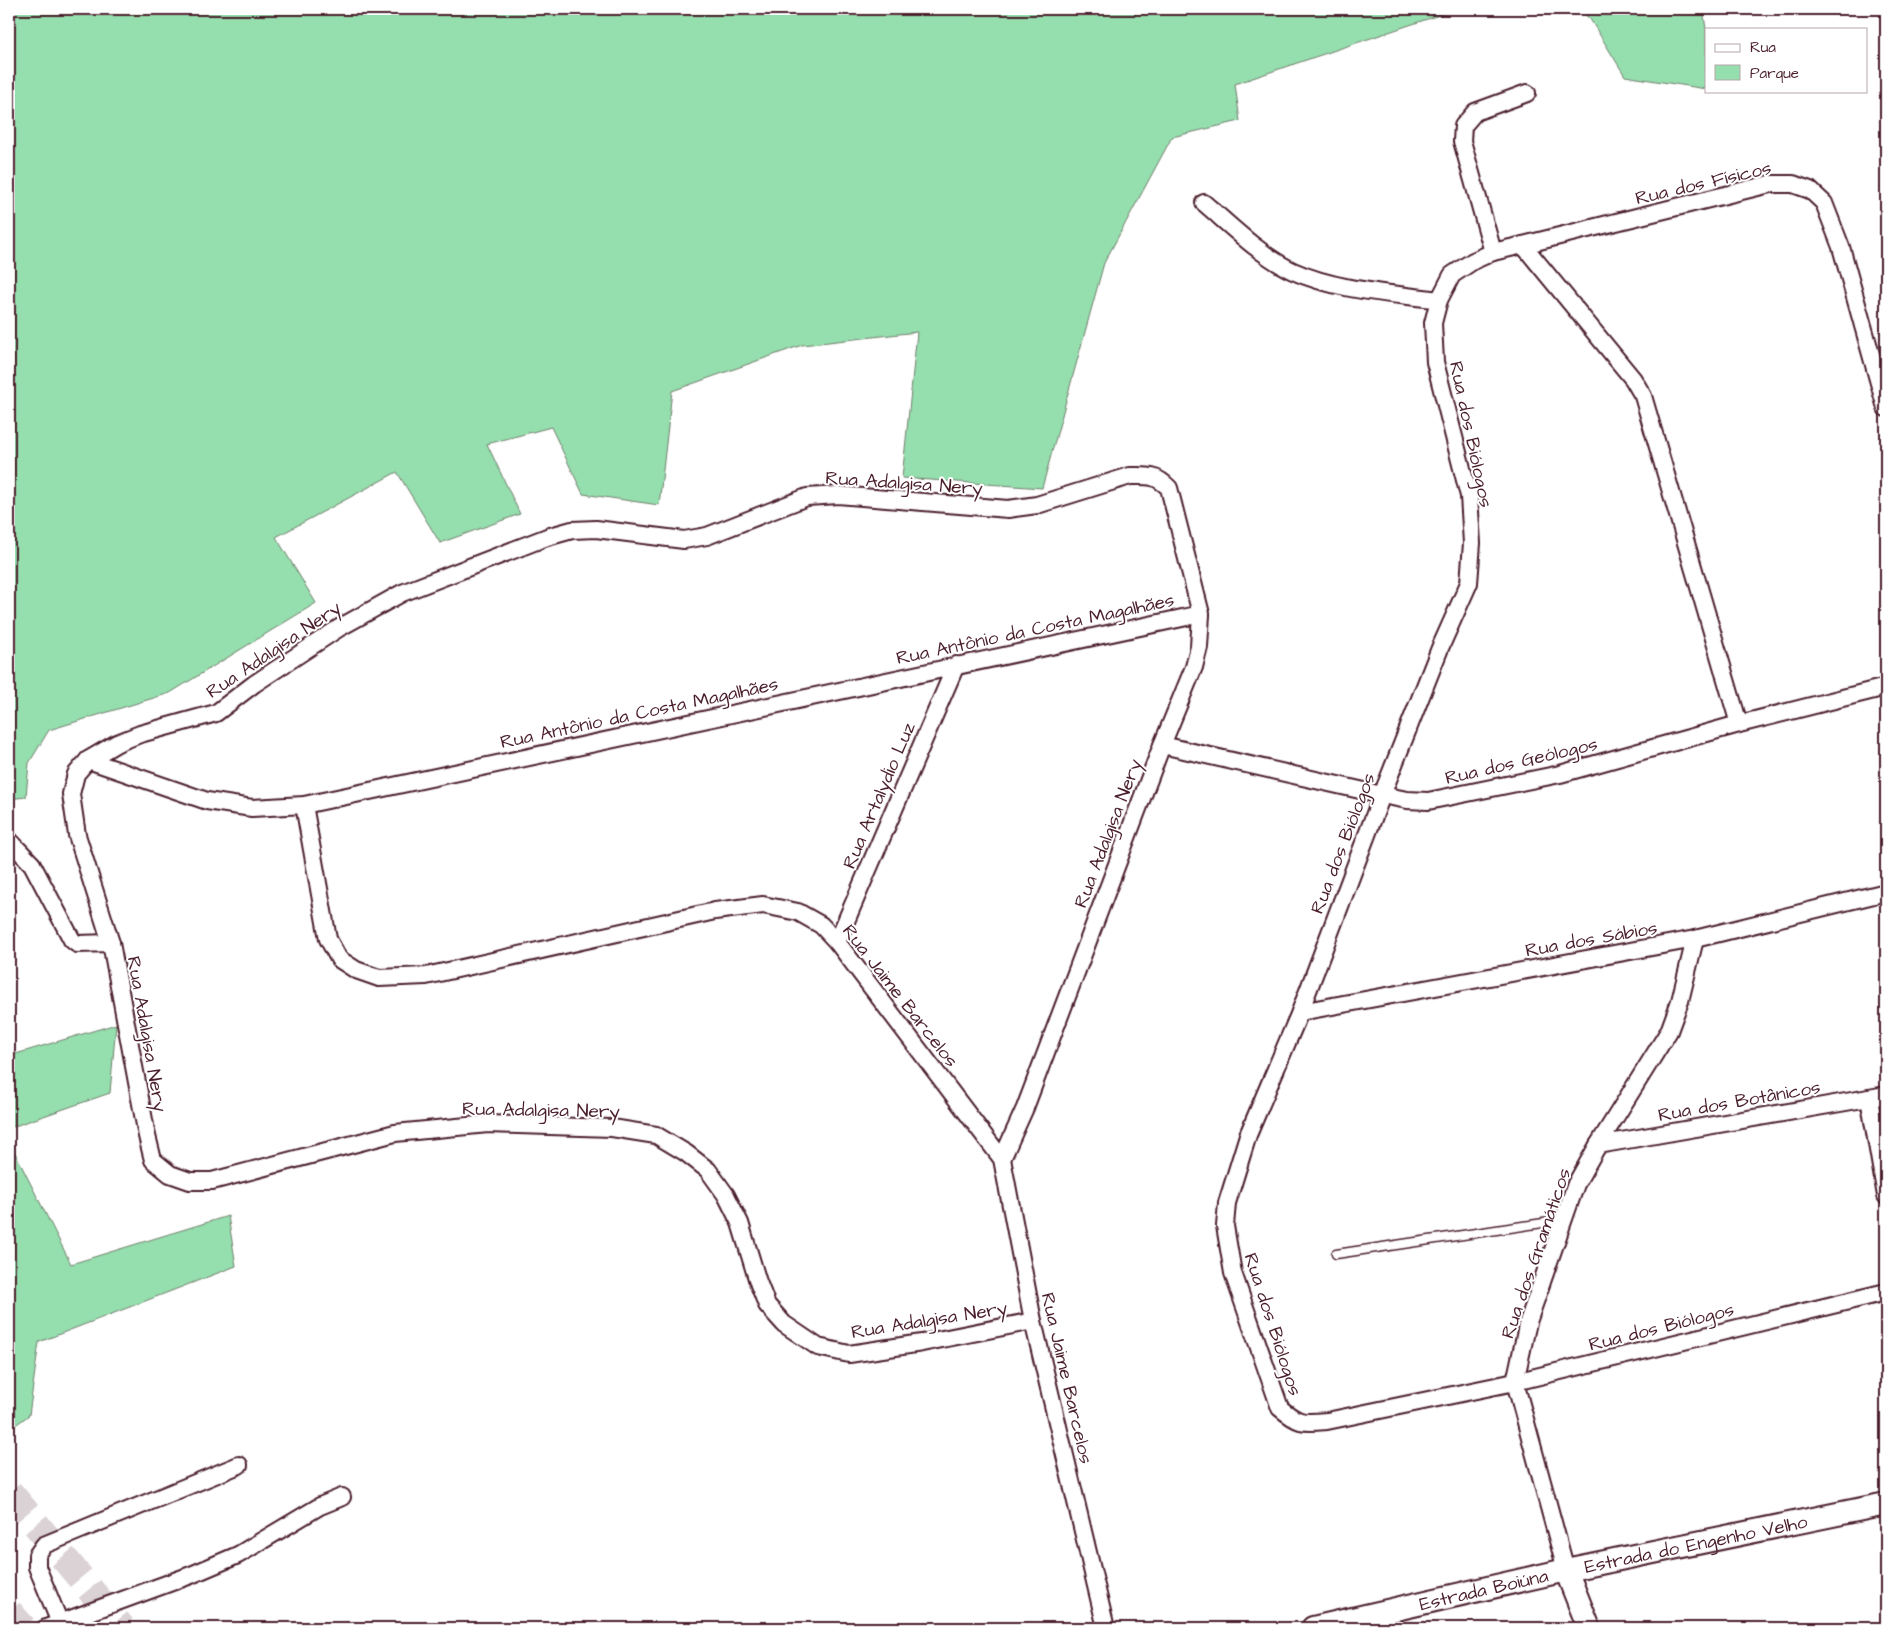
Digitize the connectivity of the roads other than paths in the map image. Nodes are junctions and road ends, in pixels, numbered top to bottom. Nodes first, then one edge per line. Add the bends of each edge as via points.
1 (1527, 93) dead end
2 (1204, 203) dead end
3 (1523, 245) junction
4 (1493, 252) junction
5 (1439, 300) junction
6 (1886, 408) edge
7 (1201, 614) junction
8 (956, 665) junction
9 (1886, 687) edge
10 (1739, 724) junction
11 (1162, 745) junction
12 (88, 760) junction
13 (1382, 795) junction
14 (304, 805) junction
15 (9, 840) edge
16 (1886, 892) edge
17 (1695, 939) junction
18 (837, 942) junction
19 (111, 944) junction
20 (1300, 1012) junction
21 (1886, 1094) edge
22 (1870, 1098) junction
23 (1598, 1145) junction
24 (1002, 1159) junction
25 (1886, 1196) edge
26 (1563, 1220) junction
27 (1336, 1254) dead end
28 (1886, 1292) edge
29 (1033, 1321) junction
30 (1515, 1382) junction
31 (239, 1465) dead end
32 (342, 1497) dead end
33 (1886, 1504) edge
34 (1566, 1570) junction
35 (53, 1626) edge
36 (1106, 1628) edge
37 (1314, 1628) edge
38 (1588, 1628) edge

1 - 4 street via 1475,112 1463,126 1462,141
2 - 5 street via 1260,250 1292,270 1334,286
3 - 4 street, Rua dos Biólogos
3 - 6 street, Rua dos Físicos via 1770,184 1793,184 1810,190 1824,203 1841,247
3 - 10 street via 1633,379 1643,396
4 - 5 street, Rua dos Biólogos via 1452,275
5 - 13 street, Rua dos Biólogos via 1433,322 1435,362 1468,496 1472,543 1468,583
7 - 8 street, Rua Antônio da Costa Magalhães
7 - 11 street, Rua Adalgisa Nery via 1200,647
7 - 12 street, Rua Adalgisa Nery via 1169,488 1160,479 1130,476 1037,505 1008,509 838,495 806,497 707,536 684,540 596,530 572,530 547,537 402,593 338,628 216,713 140,734
8 - 14 street, Rua Antônio da Costa Magalhães
8 - 18 street, Rua Artalydio Luz
9 - 10 street, Rua dos Geólogos
10 - 13 street, Rua dos Geólogos via 1560,774 1445,798 1421,800
11 - 13 street, Rua dos Geólogos
11 - 24 street, Rua Adalgisa Nery via 1025,1108
12 - 14 street, Rua Antônio da Costa Magalhães via 207,801 252,808
12 - 19 street, Rua Adalgisa Nery via 76,774 71,794 77,835
13 - 20 street, Rua dos Biólogos
14 - 18 street, Rua Jaime Barcelos via 328,939 339,959 356,970 379,978 426,976 715,911 763,905 798,912 821,925
15 - 19 street via 32,864 72,940 77,944
16 - 17 street, Rua dos Sábios
17 - 20 street, Rua dos Sábios
17 - 23 street, Rua dos Gramáticos via 1680,1002 1669,1031
18 - 24 street, Rua Jaime Barcelos
19 - 29 street, Rua Adalgisa Nery via 146,1136 154,1160 170,1174 190,1181 212,1181 395,1133 488,1124 612,1128 656,1135 708,1170 740,1223 767,1305 784,1324 818,1347 849,1354
20 - 30 street, Rua dos Biólogos via 1248,1135 1227,1203 1225,1226 1233,1273 1280,1408 1303,1423 1327,1421
21 - 22 street, Rua dos Botânicos
22 - 23 street, Rua dos Botânicos
22 - 25 street
23 - 26 street, Rua dos Gramáticos via 1576,1184
24 - 29 street, Rua Jaime Barcelos
26 - 27 lane
26 - 30 street, Rua dos Gramáticos via 1528,1322
28 - 30 street, Rua dos Biólogos
29 - 36 street, Rua Jaime Barcelos
30 - 34 street, Rua dos Gramáticos
31 - 35 street via 44,1545 36,1556 37,1567
32 - 35 street via 320,1506 238,1555 191,1576
33 - 34 street, Estrada do Engenho Velho
34 - 37 street, Estrada Boiúna
34 - 38 street, Estrada do Engenho Velho

